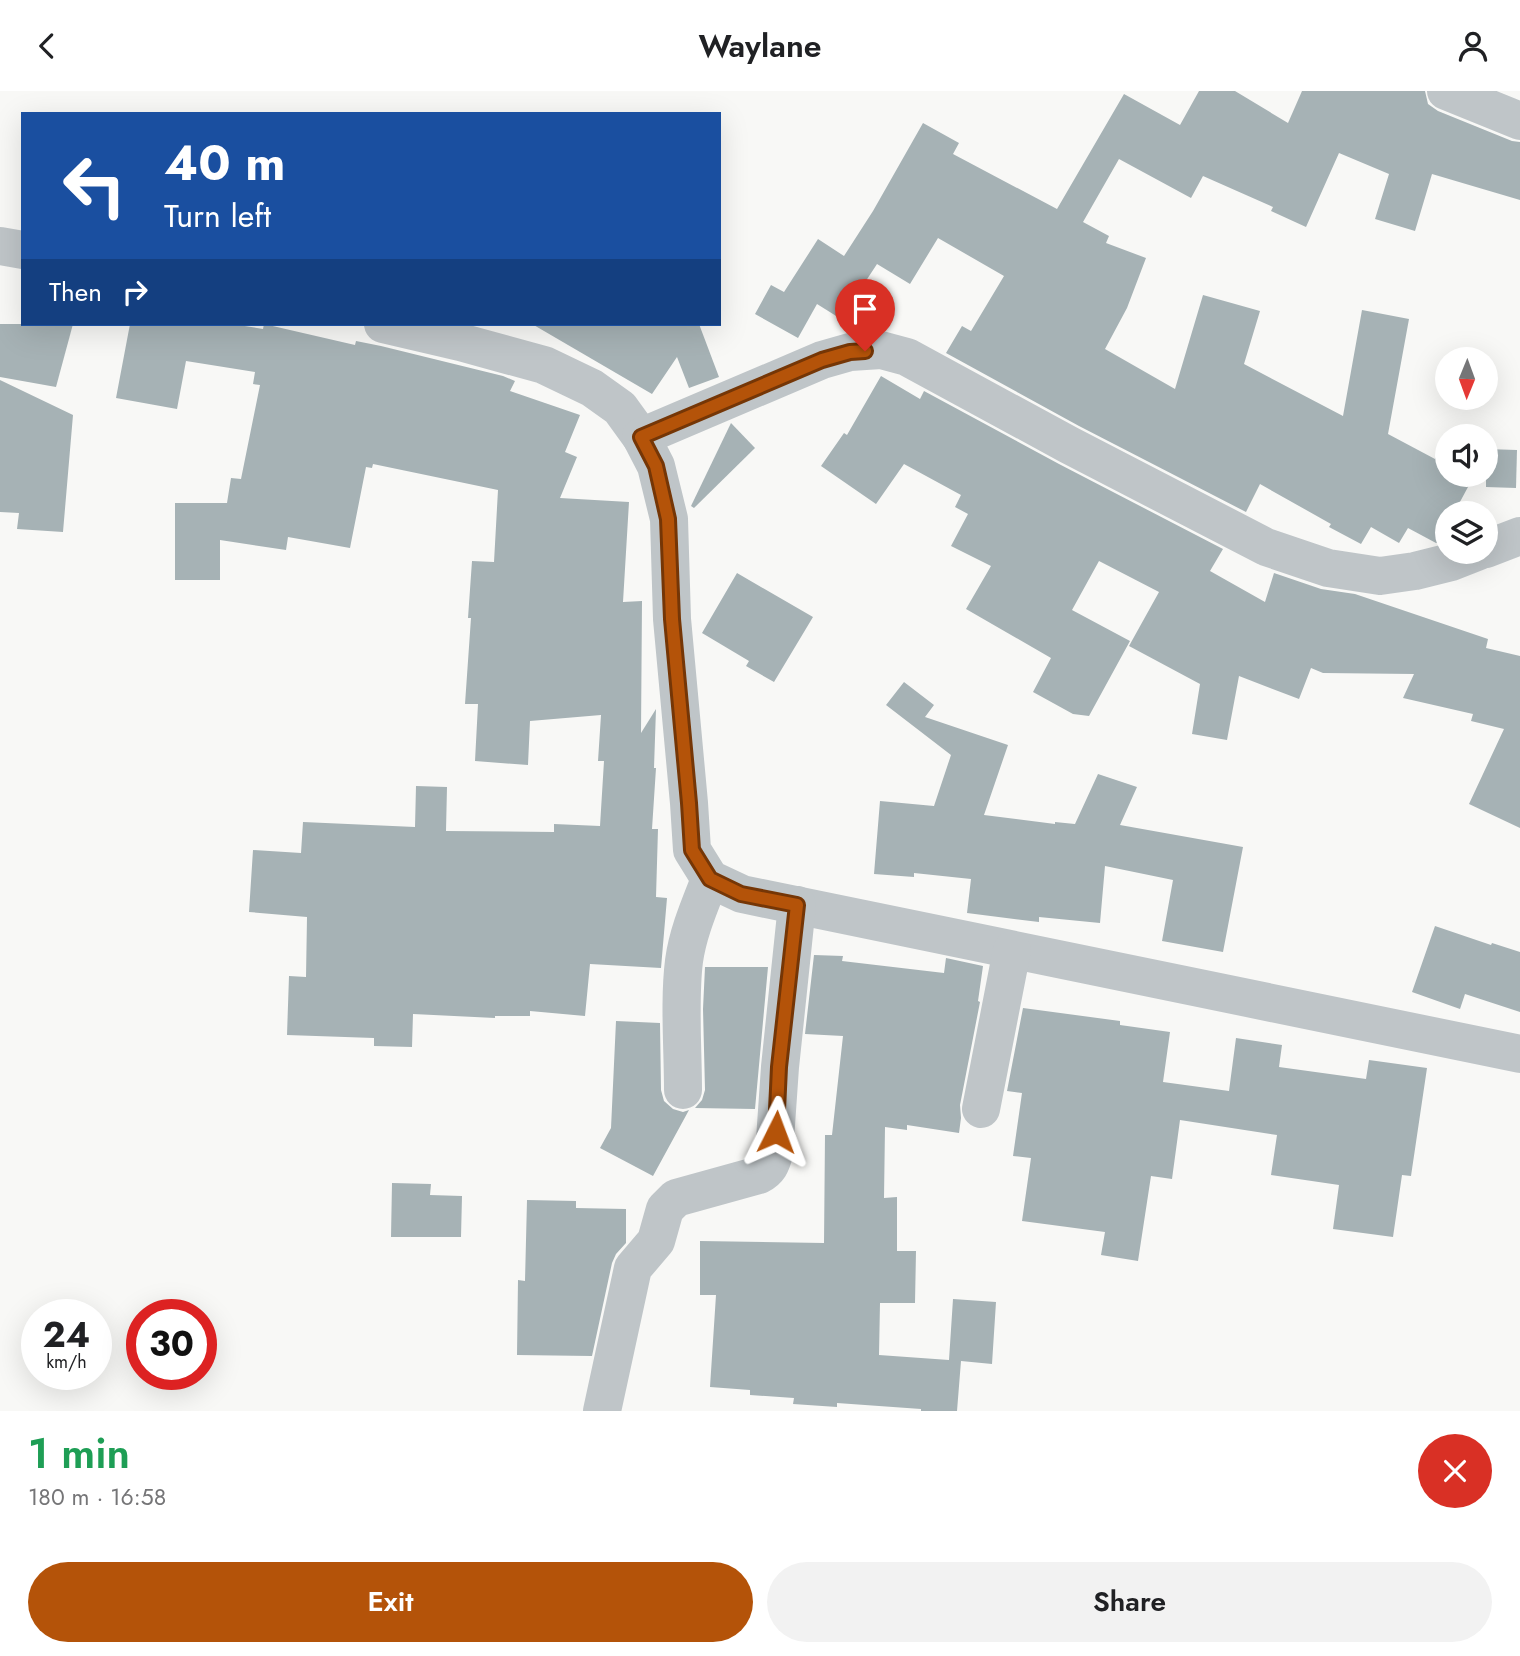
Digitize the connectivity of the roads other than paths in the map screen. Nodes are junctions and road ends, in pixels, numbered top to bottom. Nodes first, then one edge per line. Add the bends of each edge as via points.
1 (1446, 91) edge
2 (1520, 121) edge
3 (0, 246) edge
4 (21, 250) edge
5 (392, 326) edge
6 (641, 437) junction
7 (1520, 536) edge
8 (1498, 544) edge
9 (1443, 564) edge
10 (710, 879) junction
11 (797, 905) junction
12 (1012, 950) junction
13 (1520, 1053) edge
14 (683, 1090) dead end
15 (981, 1109) dead end
16 (602, 1411) edge

1 - 2 street
3 - 4 street
5 - 6 street via 544,365 592,388 620,408
6 - 9 street via 822,360 881,350 906,357 1266,547 1328,568 1380,576
6 - 10 street via 656,466 668,519 692,850
7 - 8 street
10 - 11 street via 741,894
10 - 14 street via 684,960
11 - 12 street
11 - 16 street via 771,1165 759,1175 676,1198 665,1209 656,1241 634,1268
12 - 13 street
12 - 15 street

